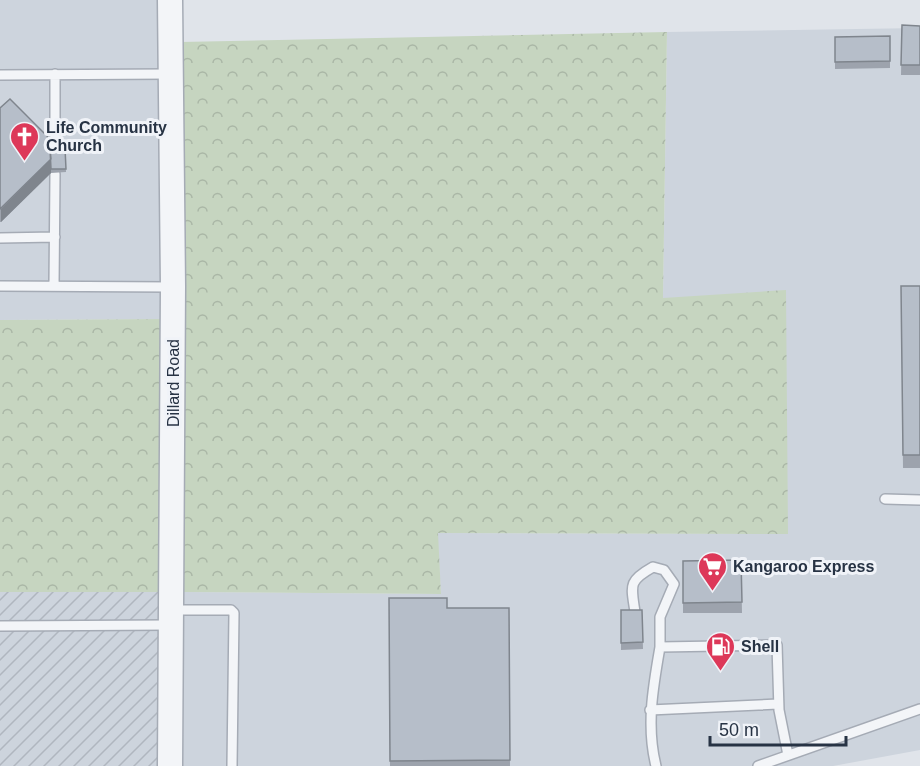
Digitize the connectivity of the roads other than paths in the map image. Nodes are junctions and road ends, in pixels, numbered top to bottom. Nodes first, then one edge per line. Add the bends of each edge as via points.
1 (170, 0) edge
2 (55, 74) junction
3 (171, 74) junction
4 (0, 75) edge
5 (55, 151) edge
6 (55, 174) edge
7 (55, 237) junction
8 (0, 238) edge
9 (0, 286) edge
10 (54, 286) junction
11 (174, 287) junction
12 (885, 500) dead end
13 (920, 500) edge
14 (635, 612) edge
15 (171, 617) junction
16 (0, 626) edge
17 (660, 647) junction
18 (778, 704) junction
19 (920, 709) edge
20 (650, 711) junction
21 (788, 756) junction
22 (170, 766) edge
23 (232, 766) edge
24 (656, 766) edge
25 (758, 766) edge

1 - 3 street, Dillard Road
2 - 3 lane
2 - 4 lane
2 - 5 lane
3 - 11 street, Dillard Road
6 - 7 lane
7 - 8 lane
7 - 10 lane
9 - 10 lane
10 - 11 lane
11 - 15 street, Dillard Road
12 - 13 lane
14 - 17 lane via 631,585 636,576 652,567 663,570 674,584 660,616
15 - 16 lane
15 - 22 street, Dillard Road
15 - 23 lane via 231,609 234,613
17 - 18 lane via 777,645
17 - 20 lane
18 - 20 lane
18 - 21 lane
19 - 21 lane
20 - 24 lane
21 - 25 lane

